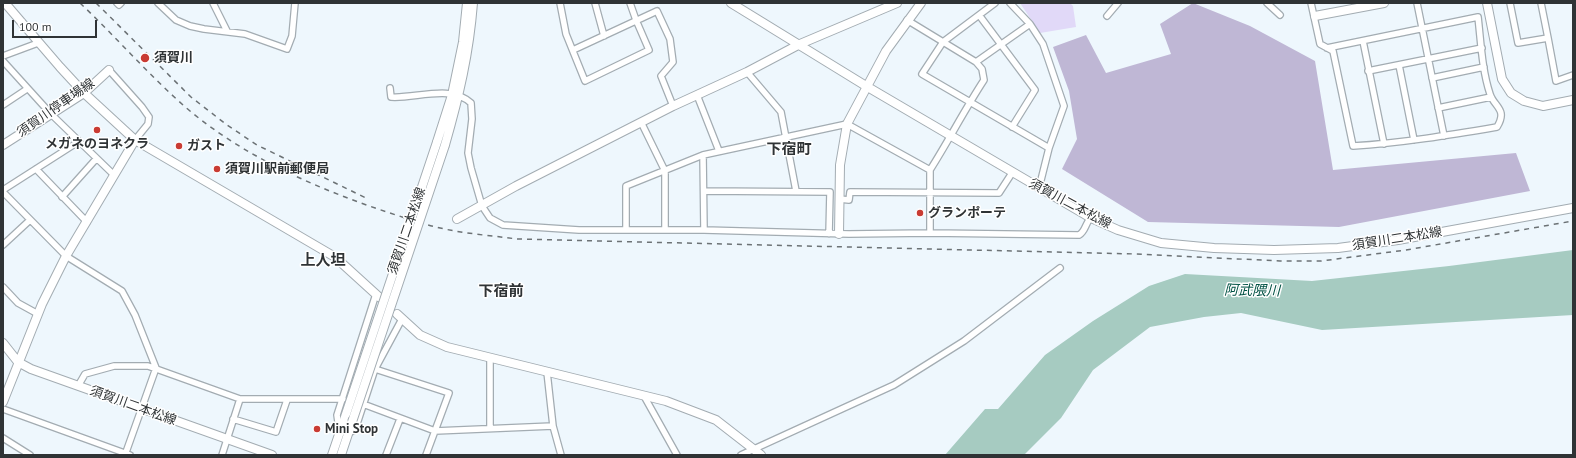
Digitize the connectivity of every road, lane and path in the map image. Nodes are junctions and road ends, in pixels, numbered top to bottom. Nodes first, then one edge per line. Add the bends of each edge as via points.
1 (5, 3) edge
2 (117, 3) edge
3 (121, 3) edge
4 (213, 3) edge
5 (295, 3) edge
6 (466, 3) edge
7 (473, 3) edge
8 (560, 3) edge
9 (596, 3) edge
10 (630, 3) edge
11 (731, 3) edge
12 (897, 3) edge
13 (995, 3) edge
14 (1010, 3) edge
15 (1118, 3) edge
16 (1267, 3) edge
17 (1311, 3) edge
18 (1384, 3) edge
19 (1416, 3) edge
20 (1488, 3) edge
21 (1510, 3) edge
22 (1542, 3) edge
23 (160, 4) edge
24 (918, 4) edge
25 (979, 15) junction
26 (1280, 15) dead end
27 (1107, 16) dead end
28 (1315, 16) junction
29 (636, 20) junction
30 (907, 20) junction
31 (1030, 24) junction
32 (1421, 28) junction
33 (227, 31) junction
34 (604, 36) junction
35 (1548, 38) junction
36 (1363, 41) junction
37 (943, 42) junction
38 (38, 43) junction
39 (800, 44) junction
40 (1001, 45) junction
41 (1327, 48) junction
42 (1482, 48) junction
43 (573, 50) junction
44 (3, 56) edge
45 (1428, 59) junction
46 (3, 61) edge
47 (976, 62) junction
48 (1399, 65) junction
49 (1484, 67) junction
50 (109, 70) joint
51 (1368, 71) junction
52 (747, 72) junction
53 (1573, 75) edge
54 (1432, 78) junction
55 (866, 86) junction
56 (390, 88) dead end
57 (27, 89) junction
58 (84, 92) junction
59 (697, 95) junction
60 (456, 96) junction
61 (1490, 97) junction
62 (1573, 100) edge
63 (970, 101) junction
64 (3, 105) edge
65 (673, 106) junction
66 (1438, 108) junction
67 (51, 114) junction
68 (641, 122) junction
69 (847, 124) junction
70 (1012, 126) junction
71 (951, 136) junction
72 (1444, 136) junction
73 (787, 137) junction
74 (135, 140) junction
75 (1414, 140) junction
76 (78, 142) junction
77 (441, 144) junction
78 (1384, 144) junction
79 (3, 145) edge
80 (1049, 148) junction
81 (719, 151) junction
82 (703, 155) junction
83 (96, 158) junction
84 (36, 169) junction
85 (930, 170) junction
86 (664, 171) junction
87 (1012, 172) junction
88 (114, 175) junction
89 (1039, 188) junction
90 (3, 191) edge
91 (704, 191) junction
92 (796, 191) junction
93 (930, 194) junction
94 (62, 196) junction
95 (839, 199) junction
96 (482, 206) junction
97 (1573, 208) edge
98 (1091, 218) junction
99 (458, 219) dead end
100 (30, 220) junction
101 (87, 222) junction
102 (626, 230) junction
103 (665, 230) junction
104 (704, 230) junction
105 (930, 233) junction
106 (829, 234) junction
107 (839, 234) junction
108 (3, 245) edge
109 (66, 256) junction
110 (1060, 268) dead end
111 (3, 287) edge
112 (377, 295) joint
113 (38, 314) junction
114 (399, 316) joint
115 (3, 343) edge
116 (490, 358) junction
117 (18, 362) junction
118 (156, 368) junction
119 (375, 369) junction
120 (547, 372) junction
121 (78, 386) junction
122 (5, 388) edge
123 (644, 396) junction
124 (240, 398) junction
125 (343, 399) junction
126 (287, 400) junction
127 (3, 402) edge
128 (363, 404) junction
129 (141, 408) junction
130 (3, 409) edge
131 (233, 419) junction
132 (400, 419) junction
133 (553, 426) junction
134 (490, 428) junction
135 (435, 431) junction
136 (339, 433) junction
137 (348, 433) junction
138 (3, 438) edge
139 (227, 439) junction
140 (344, 447) junction
141 (758, 452) edge
142 (127, 454) edge
143 (30, 455) edge
144 (222, 455) edge
145 (272, 455) edge
146 (332, 455) edge
147 (335, 455) edge
148 (341, 455) edge
149 (386, 455) edge
150 (426, 455) edge
151 (561, 455) edge
152 (677, 455) edge
153 (742, 455) edge

1 - 38 main road
2 - 3 street
4 - 33 street
5 - 33 street via 292,36 287,49 245,34
6 - 60 main road, 須賀川二本松線
7 - 60 main road, 須賀川二本松線 via 470,43
8 - 43 street via 566,34
9 - 34 street
10 - 29 street
11 - 39 main road, 須賀川二本松線
12 - 39 main road
13 - 25 street
14 - 31 street
15 - 27 street
16 - 26 street
17 - 28 street
18 - 28 main road
19 - 32 street
20 - 62 main road via 1502,79 1511,93 1524,101 1543,106
21 - 35 street via 1518,43
22 - 35 street
23 - 33 street via 176,20 190,26 204,30
24 - 30 main road
25 - 37 street
25 - 40 street
28 - 41 street via 1320,44
29 - 34 street
29 - 43 street via 649,50 584,81
29 - 65 street via 657,11 670,39 673,62 661,76
30 - 37 street
30 - 55 main road via 886,50
31 - 40 street
31 - 80 street via 1043,44 1064,106
32 - 36 street
32 - 42 street via 1478,17
32 - 45 street
34 - 43 street
35 - 53 street via 1556,81
36 - 41 street
36 - 51 street
37 - 47 street
37 - 63 street via 922,74
38 - 44 street
38 - 58 main road
39 - 52 main road
39 - 55 main road, 須賀川二本松線
40 - 47 street
40 - 70 street via 1035,90
41 - 78 street via 1333,51 1353,146
42 - 45 street
42 - 49 street
45 - 48 street
45 - 54 street
46 - 57 street
47 - 63 street via 982,69 984,80
48 - 51 street
48 - 75 street
49 - 54 street
49 - 61 street
50 - 58 main road, 須賀川停車場線
50 - 74 street via 149,117 148,124
51 - 78 street
52 - 59 main road
52 - 73 street via 781,112
54 - 66 street
55 - 69 main road
55 - 71 main road, 須賀川二本松線
56 - 60 street via 391,97 438,94
57 - 64 street
57 - 67 street
58 - 67 main road, 須賀川停車場線
58 - 74 main road
59 - 65 main road
59 - 81 street
60 - 77 main road, 須賀川二本松線
60 - 96 street via 471,103 468,153
61 - 66 street
61 - 72 street via 1500,107 1501,121 1498,127
63 - 70 street
63 - 71 street
65 - 68 main road
66 - 72 street
67 - 76 street
67 - 79 main road, 須賀川停車場線
68 - 86 street
68 - 96 main road
69 - 73 street
69 - 85 street
69 - 95 main road via 840,165
70 - 80 street
71 - 85 street
71 - 87 main road, 須賀川二本松線
72 - 75 street
73 - 81 street
73 - 92 street
74 - 88 main road
74 - 112 main road via 335,257
75 - 78 street
76 - 83 street
76 - 84 street
77 - 136 main road, 須賀川二本松線, bridge
77 - 137 main road, 須賀川二本松線, bridge
80 - 89 street
81 - 82 street
82 - 86 street
82 - 91 street
83 - 88 street
83 - 94 street
84 - 90 street
84 - 94 street
85 - 93 street
86 - 102 street via 626,186
86 - 103 street
87 - 89 main road, 須賀川二本松線
87 - 93 street via 999,194
88 - 101 main road
89 - 98 main road, 須賀川二本松線
90 - 100 street
91 - 92 street
91 - 104 street
92 - 106 street via 830,192
93 - 95 street via 850,192 849,200
93 - 105 street
94 - 101 street
95 - 107 main road
96 - 99 main road
96 - 102 street via 490,218 503,225 552,229
97 - 98 main road, 須賀川二本松線 via 1398,240 1345,247 1274,250 1161,243 1118,230
98 - 105 street via 1079,235
100 - 108 street
100 - 109 street
101 - 109 main road
102 - 103 street
103 - 104 street
104 - 106 street
105 - 107 street
106 - 107 street
109 - 113 main road
109 - 118 street via 122,291 135,314
110 - 141 street via 964,341 894,386
111 - 113 street via 18,303
112 - 125 street
113 - 117 main road
114 - 116 main road via 420,335 436,343
114 - 119 street
115 - 117 main road, 須賀川二本松線
116 - 120 main road
116 - 134 street
117 - 121 main road, 須賀川二本松線
117 - 122 main road
118 - 121 street via 114,366 85,374
118 - 124 street
118 - 129 street
119 - 128 street
119 - 135 street via 449,393
120 - 123 main road
120 - 133 street
121 - 129 main road, 須賀川二本松線
122 - 127 main road
123 - 141 main road via 716,420
123 - 152 street
124 - 126 street
124 - 131 street
125 - 126 street
125 - 136 street via 337,415
126 - 131 street via 276,432
128 - 132 street
128 - 137 street via 355,430
129 - 139 main road, 須賀川二本松線
129 - 142 street
130 - 142 street
131 - 139 street
132 - 135 street
132 - 149 street
133 - 134 street
133 - 151 street
134 - 135 street
135 - 150 street
136 - 146 main road, 須賀川二本松線
137 - 140 main road, 須賀川二本松線
138 - 143 street
139 - 144 street
139 - 145 main road, 須賀川二本松線
140 - 147 main road via 336,451
140 - 148 main road, 須賀川二本松線
141 - 153 street

